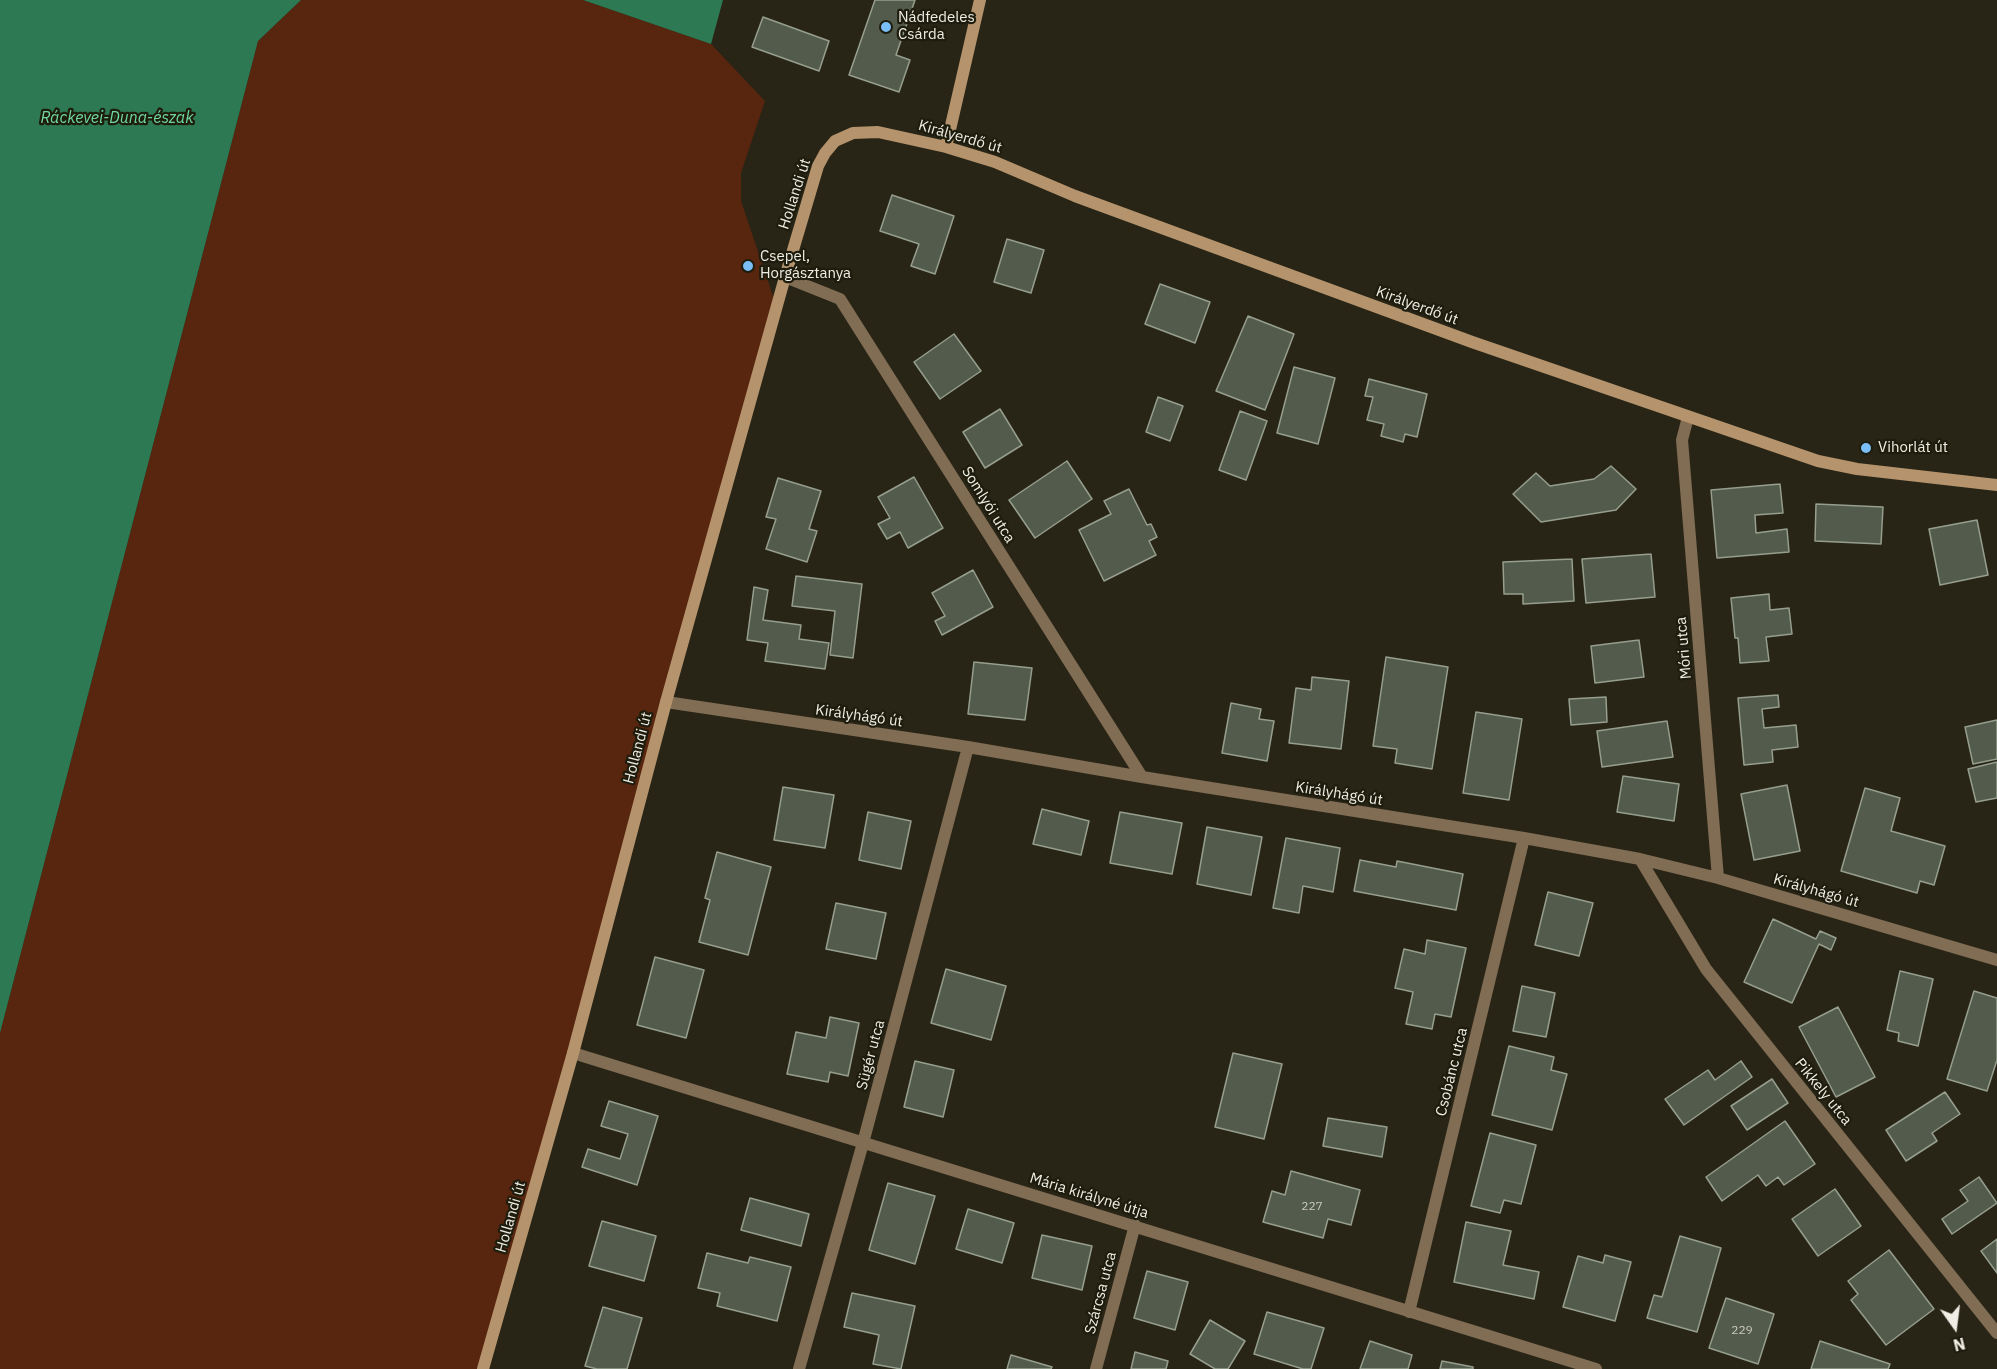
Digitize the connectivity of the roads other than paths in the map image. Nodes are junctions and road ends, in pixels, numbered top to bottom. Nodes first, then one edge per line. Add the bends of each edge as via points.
1 (980, 0) edge
2 (835, 141) joint
3 (946, 147) junction
4 (785, 277) junction
5 (1689, 417) junction
6 (1997, 485) edge
7 (666, 702) junction
8 (968, 747) junction
9 (1142, 777) junction
10 (1524, 838) junction
11 (1640, 859) junction
12 (1718, 878) junction
13 (1997, 960) edge
14 (573, 1053) junction
15 (863, 1143) junction
16 (1135, 1225) junction
17 (1409, 1312) junction
18 (1997, 1333) edge
19 (483, 1369) edge
20 (799, 1369) edge
21 (1095, 1369) edge
22 (1596, 1369) edge

1 - 3 street
2 - 3 street, Királyerdő út via 853,133 878,132
2 - 4 street, Hollandi út via 818,166
3 - 5 street, Királyerdő út via 1461,338
4 - 7 street, Hollandi út
4 - 9 street, Somlyói utca via 840,299
5 - 6 street, Királyerdő út via 1818,461
5 - 12 street, Móri utca via 1682,440
7 - 8 street, Királyhágó út
7 - 14 street, Hollandi út
8 - 9 street, Királyhágó út
8 - 15 street, Sügér utca
9 - 10 street, Királyhágó út
10 - 11 street, Királyhágó út
10 - 17 street, Csobánc utca
11 - 12 street, Királyhágó út
11 - 18 street, Pikkely utca via 1706,969
12 - 13 street, Királyhágó út
14 - 15 street, Mária királyné útja
14 - 19 street, Hollandi út
15 - 16 street, Mária királyné útja
15 - 20 street, Sügér utca
16 - 17 street, Mária királyné útja
16 - 21 street, Szárcsa utca
17 - 22 street, Mária királyné útja

